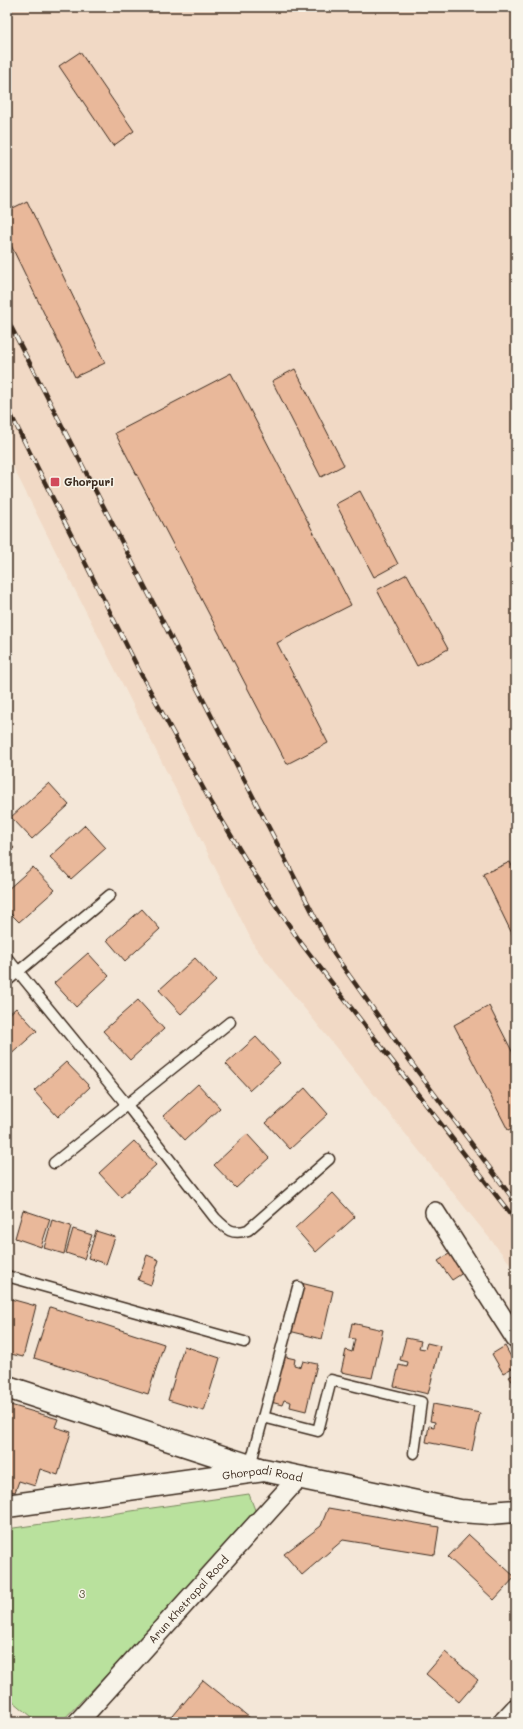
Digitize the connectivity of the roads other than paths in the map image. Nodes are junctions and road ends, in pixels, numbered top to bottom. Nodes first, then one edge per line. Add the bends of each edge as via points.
1 (110, 895) dead end
2 (7, 958) edge
3 (18, 972) junction
4 (7, 981) edge
5 (230, 1022) dead end
6 (127, 1105) junction
7 (329, 1159) dead end
8 (54, 1163) dead end
9 (435, 1212) dead end
10 (7, 1276) edge
11 (298, 1287) dead end
12 (516, 1339) edge
13 (244, 1342) dead end
14 (7, 1387) edge
15 (263, 1417) junction
16 (414, 1453) dead end
17 (257, 1468) junction
18 (299, 1477) junction
19 (7, 1506) edge
20 (516, 1511) edge
21 (516, 1708) edge
22 (78, 1722) edge
23 (503, 1722) edge

1 - 3 lane
2 - 3 lane
3 - 4 lane
3 - 6 lane
5 - 6 lane
6 - 7 lane via 215,1218 226,1229 238,1233 248,1230
6 - 8 lane
9 - 12 street
10 - 13 lane
11 - 15 lane
14 - 17 main road
15 - 16 lane via 318,1431 331,1380 421,1402
15 - 17 lane
17 - 18 main road, Ghorpadi Road
17 - 19 main road, Ghorpadi Road
18 - 20 main road, Ghorpadi Road via 460,1511
18 - 22 street, Arun Khetrapal Road
21 - 23 street

